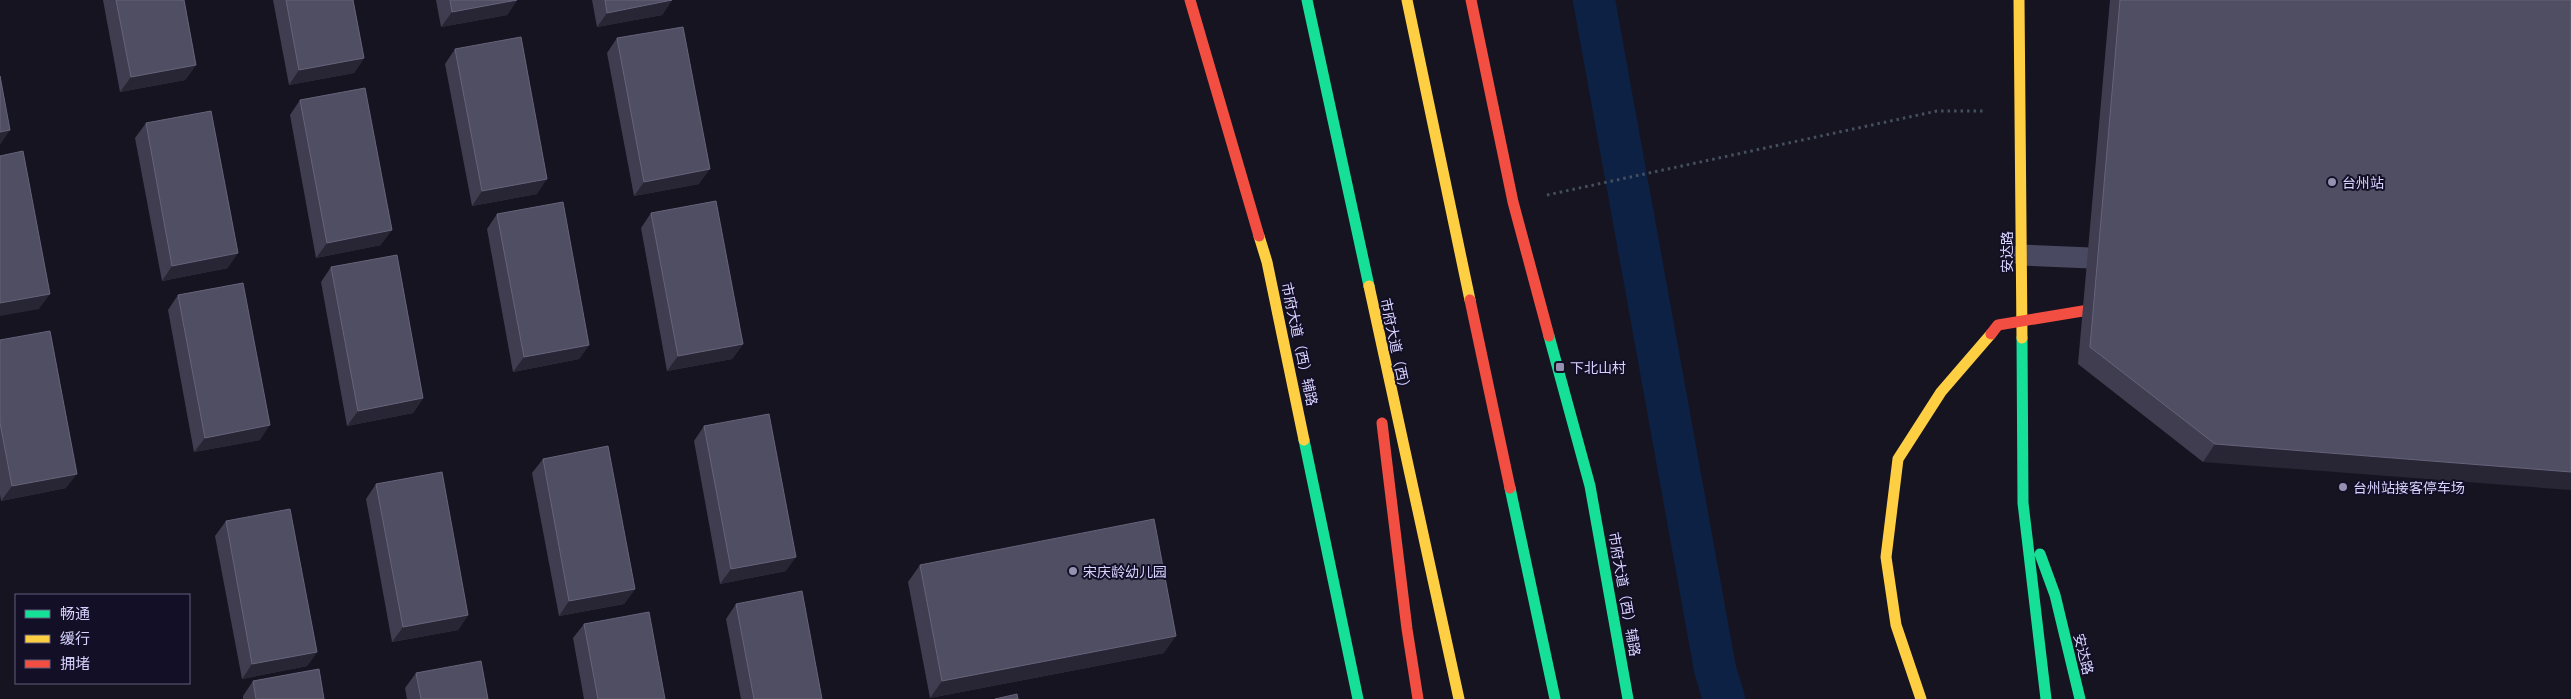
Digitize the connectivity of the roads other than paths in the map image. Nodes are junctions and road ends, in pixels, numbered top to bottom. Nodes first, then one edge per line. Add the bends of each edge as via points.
1 (1190, 0) edge
2 (1307, 0) edge
3 (1407, 0) edge
4 (1471, 0) edge
5 (2019, 0) edge
6 (2022, 255) junction
7 (1362, 260) junction
8 (2131, 260) edge
9 (2135, 303) edge
10 (1376, 377) dead end
11 (1381, 416) dead end
12 (2022, 503) junction
13 (1521, 537) junction
14 (1565, 690) dead end
15 (1358, 699) edge
16 (1418, 699) edge
17 (1459, 699) edge
18 (1555, 699) edge
19 (1628, 699) edge
20 (1921, 699) edge
21 (2046, 699) edge
22 (2080, 699) edge

1 - 15 main road, 市府大道（西）辅路 via 1267,262
2 - 7 main road, 市府大道（西）
3 - 13 main road
4 - 19 main road, 市府大道（西）辅路 via 1513,202 1590,486
5 - 6 main road, 安达路
6 - 8 lane
6 - 12 main road, 安达路
7 - 10 main road
7 - 17 main road, 市府大道（西）
9 - 20 main road, bridge via 1998,325 1941,392 1898,459 1886,556 1896,625
11 - 16 main road
12 - 21 main road, 安达路
12 - 22 main road, 安达路 via 2055,595
13 - 14 main road
13 - 18 main road

